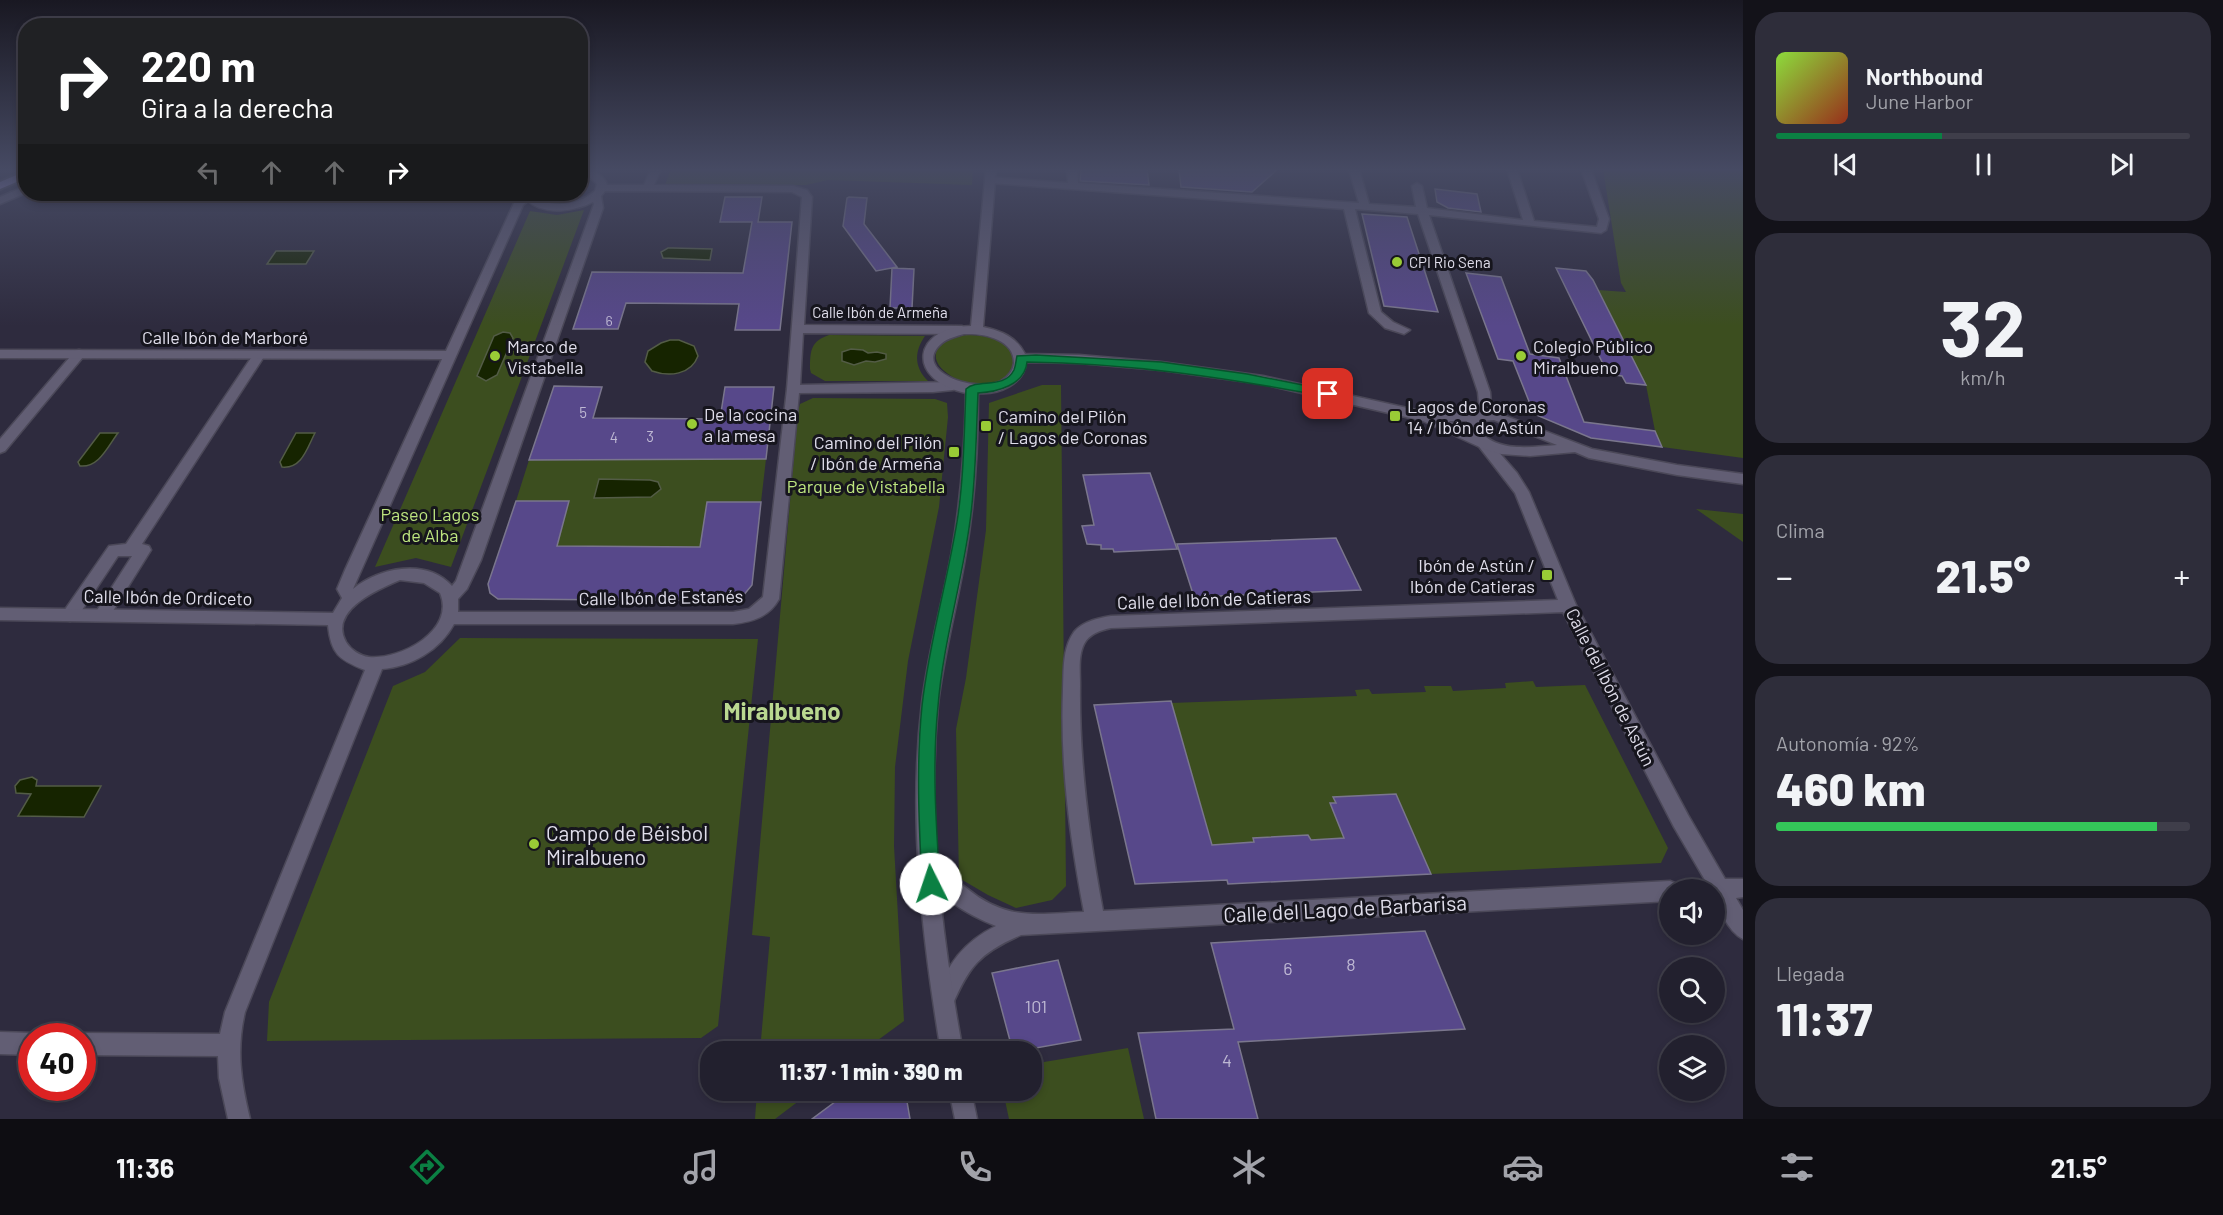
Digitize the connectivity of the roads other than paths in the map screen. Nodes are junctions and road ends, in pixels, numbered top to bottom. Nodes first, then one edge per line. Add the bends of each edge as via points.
1 (511, 221) edge
2 (593, 221) edge
3 (805, 221) edge
4 (986, 221) edge
5 (1352, 221) edge
6 (1426, 221) edge
7 (1513, 221) edge
8 (1603, 221) edge
9 (1529, 223) joint
10 (798, 329) junction
11 (962, 330) junction
12 (977, 330) junction
13 (1404, 330) dead end
14 (0, 354) edge
15 (79, 354) junction
16 (259, 355) junction
17 (451, 355) junction
18 (1021, 358) junction
19 (953, 386) junction
20 (793, 389) junction
21 (972, 389) junction
22 (1427, 417) junction
23 (1480, 417) junction
24 (1510, 421) junction
25 (1481, 442) junction
26 (0, 448) edge
27 (1576, 449) junction
28 (1521, 450) junction
29 (1743, 479) edge
30 (130, 550) junction
31 (450, 597) junction
32 (350, 599) junction
33 (1568, 606) junction
34 (0, 614) edge
35 (70, 615) junction
36 (102, 615) junction
37 (448, 618) junction
38 (336, 619) junction
39 (376, 664) junction
40 (930, 866) junction
41 (1706, 879) edge
42 (1743, 888) edge
43 (1725, 889) edge
44 (1659, 892) edge
45 (1725, 906) edge
46 (1095, 920) junction
47 (1021, 925) junction
48 (1743, 929) edge
49 (944, 1005) junction
50 (950, 1041) edge
51 (96, 1044) edge
52 (18, 1045) edge
53 (227, 1045) junction
54 (3, 1046) edge
55 (962, 1101) edge
56 (238, 1119) edge
57 (966, 1119) edge

1 - 17 street
2 - 31 street via 472,560 462,585
3 - 10 street, Calle Ibón de Estanés
4 - 12 street
5 - 13 street via 1375,313 1389,325
6 - 23 street via 1482,386 1485,403
7 - 9 street
8 - 9 street via 1601,230
10 - 11 street, Calle Ibón de Armeña
10 - 20 street, Calle Ibón de Estanés
11 - 12 street
11 - 19 street via 939,339 927,354 933,372
12 - 18 street via 1011,342
14 - 15 street, Calle Ibón de Marboré
15 - 16 street, Calle Ibón de Marboré
15 - 26 street
16 - 17 street, Calle Ibón de Marboré
16 - 30 street
17 - 32 street via 345,589
18 - 21 street via 1020,368 1009,381 988,389
18 - 22 street via 1110,361 1216,373
19 - 20 street
19 - 21 street
20 - 37 street, Calle Ibón de Estanés via 773,587 764,610 733,618
21 - 40 street via 964,521 930,705 925,792
22 - 23 street
22 - 25 street
23 - 24 street
23 - 25 street via 1471,429
24 - 27 street
24 - 28 street via 1528,439
25 - 28 street via 1508,452
25 - 33 street, Calle del Ibón de Astún via 1522,492
27 - 28 street
27 - 29 street
30 - 35 street via 114,550
30 - 36 street via 144,550
31 - 32 street via 432,578 399,574 381,579
31 - 37 street
32 - 38 street
33 - 41 street, Calle del Ibón de Astún
33 - 46 street, Calle del Ibón de Catieras via 1111,622 1086,631 1076,645 1073,661 1070,726 1072,780
34 - 35 street, Calle Ibón de Ordiceto
35 - 36 street, Calle Ibón de Ordiceto
36 - 38 street, Calle Ibón de Ordiceto
37 - 39 street via 435,638 412,654
38 - 39 street via 334,633 345,656
39 - 53 street via 241,996
40 - 47 street, Calle del Lago de Barbarisa via 977,909
40 - 49 street
42 - 43 street
44 - 46 street, Calle del Lago de Barbarisa
45 - 48 street, Calle del Ibón de Astún
46 - 47 street, Calle del Lago de Barbarisa
47 - 49 street, Calle del Lago de Barbarisa via 981,943 971,953 957,970
49 - 50 street
51 - 53 street
52 - 54 street
53 - 56 street via 228,1074
55 - 57 street

